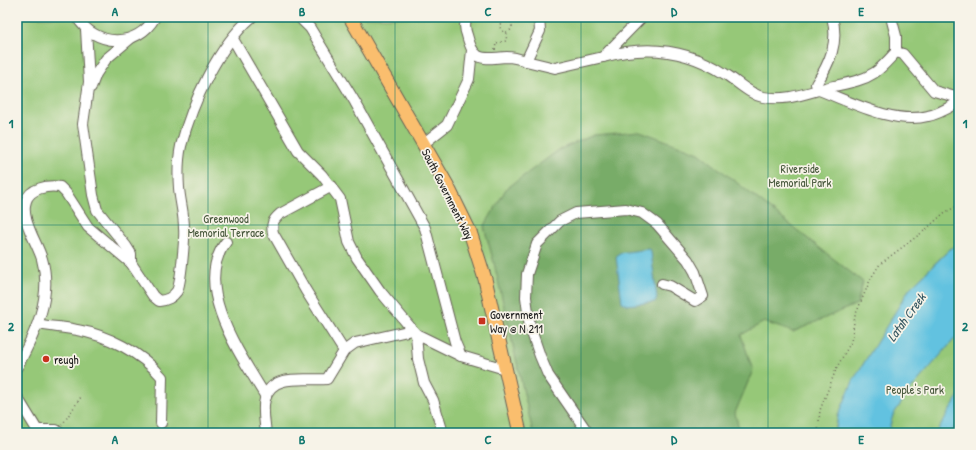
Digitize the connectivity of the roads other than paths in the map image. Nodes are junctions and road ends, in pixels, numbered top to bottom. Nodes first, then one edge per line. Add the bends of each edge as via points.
1 (77, 17) edge
2 (155, 17) edge
3 (252, 17) edge
4 (298, 17) edge
5 (350, 17) edge
6 (539, 17) edge
7 (642, 17) edge
8 (832, 17) edge
9 (891, 17) edge
10 (465, 18) edge
11 (86, 29) junction
12 (130, 39) junction
13 (232, 39) junction
14 (472, 50) junction
15 (896, 52) junction
16 (603, 57) junction
17 (526, 61) junction
18 (819, 90) junction
19 (88, 92) junction
20 (959, 98) edge
21 (959, 102) edge
22 (423, 144) junction
23 (332, 186) junction
24 (226, 242) dead end
25 (131, 263) junction
26 (662, 284) dead end
27 (38, 324) junction
28 (414, 332) junction
29 (344, 351) junction
30 (461, 356) junction
31 (17, 367) edge
32 (505, 368) junction
33 (17, 397) edge
34 (266, 397) junction
35 (162, 422) dead end
36 (39, 431) edge
37 (59, 432) edge
38 (266, 433) edge
39 (443, 433) edge
40 (520, 433) edge
41 (588, 433) edge

1 - 11 lane
2 - 12 lane via 148,27
3 - 13 lane
4 - 30 lane via 310,28 336,71 425,228
5 - 22 main road, South Government Way
6 - 17 lane via 540,31
7 - 16 lane
8 - 18 lane via 834,45 827,68 816,84
9 - 15 lane via 896,36
10 - 14 lane via 465,31
11 - 12 lane via 107,40
11 - 19 lane via 90,82
12 - 19 lane via 106,59
13 - 23 lane via 298,151
13 - 25 lane via 201,88 181,146 178,162 184,228 178,290 170,298 159,301
14 - 17 lane via 480,58 513,57
14 - 22 lane via 469,79 447,125
15 - 18 lane via 874,73 851,84
15 - 20 lane via 903,54 934,90
16 - 17 lane via 555,68
16 - 18 lane via 637,50 663,51 696,60 724,73 754,94 763,97 798,97
18 - 21 lane via 881,114 908,117 928,116
19 - 25 lane via 84,124 93,195 97,210 131,254
22 - 32 main road, South Government Way via 470,232 485,279
23 - 28 lane via 340,199 349,242 357,258
23 - 29 lane via 280,214 273,220 272,233
24 - 34 lane via 217,259 215,271 219,313 244,362
25 - 27 lane via 88,228 60,187 43,187 33,192 26,200 25,217 42,260 45,275 45,292
26 - 41 lane via 695,301 703,296 688,260 657,224 642,213 626,208 576,213 560,221 538,244 527,274 526,297 530,327 548,375
27 - 31 lane
27 - 35 lane via 94,334 116,343 152,364 162,377
28 - 29 lane via 355,343
28 - 30 lane
28 - 39 lane via 424,383 433,400
29 - 34 lane via 327,379 284,380 274,384
30 - 32 lane
32 - 40 main road, South Government Way
33 - 36 lane
34 - 38 lane
36 - 37 lane

